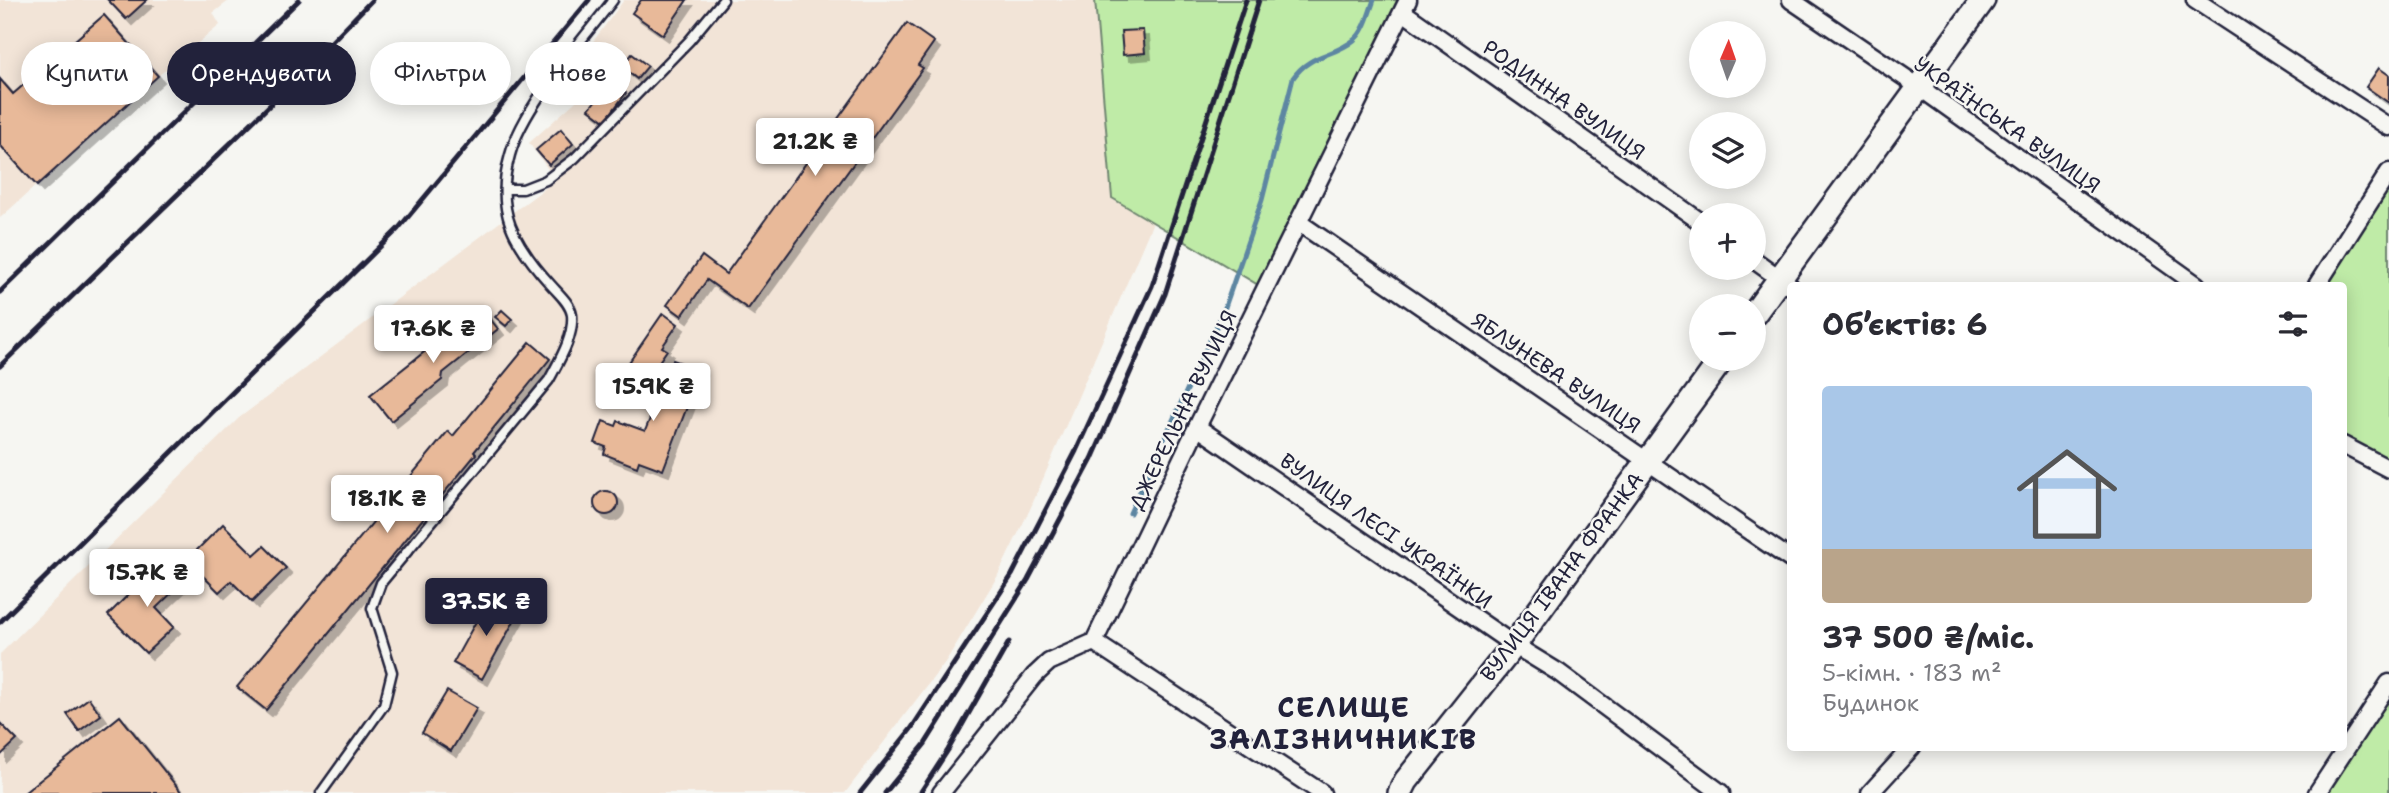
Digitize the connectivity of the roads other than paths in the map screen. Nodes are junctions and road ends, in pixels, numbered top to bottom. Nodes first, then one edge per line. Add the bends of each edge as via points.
1 (613, 0) edge
2 (723, 0) edge
3 (1791, 0) edge
4 (1983, 0) edge
5 (2195, 0) edge
6 (1406, 6) edge
7 (1919, 87) junction
8 (2389, 127) edge
9 (2389, 172) edge
10 (505, 189) junction
11 (1689, 213) edge
12 (1298, 222) junction
13 (1766, 269) edge
14 (1785, 282) edge
15 (2193, 282) edge
16 (2319, 282) edge
17 (1766, 302) edge
18 (1713, 371) edge
19 (1197, 427) junction
20 (2347, 446) edge
21 (1648, 462) junction
22 (2389, 469) edge
23 (1787, 557) edge
24 (1094, 642) junction
25 (1514, 645) junction
26 (2389, 683) edge
27 (2347, 747) edge
28 (1908, 751) edge
29 (2344, 751) edge
30 (321, 793) edge
31 (941, 793) edge
32 (1322, 793) edge
33 (1400, 793) edge
34 (1721, 793) edge
35 (1870, 793) edge
36 (2317, 793) edge

1 - 10 lane via 517,135
2 - 10 lane via 575,158 545,180 523,189
3 - 7 street, УКРАЇНСЬКА ВУЛИЦЯ
4 - 7 street
5 - 8 street
6 - 11 street, РОДИННА ВУЛИЦЯ
6 - 12 street, ДЖЕРЕЛЬНА ВУЛИЦЯ
7 - 14 street
7 - 15 street, УКРАЇНСЬКА ВУЛИЦЯ
9 - 16 street
10 - 30 lane via 509,225 570,307 571,329 549,380 381,583 372,608 393,672 384,705
12 - 19 street, ДЖЕРЕЛЬНА ВУЛИЦЯ
12 - 21 street, ЯБЛУНЕВА ВУЛИЦЯ
13 - 14 street
14 - 17 street
18 - 21 street, ВУЛИЦЯ ІВАНА ФРАНКА
19 - 24 street, ДЖЕРЕЛЬНА ВУЛИЦЯ
19 - 25 street, ВУЛИЦЯ ЛЕСІ УКРАЇНКИ
20 - 22 street
21 - 23 street, ЯБЛУНЕВА ВУЛИЦЯ
21 - 25 street, ВУЛИЦЯ ІВАНА ФРАНКА
24 - 31 street via 1049,662 1034,676
24 - 32 street
25 - 33 street, ВУЛИЦЯ ІВАНА ФРАНКА
25 - 34 street, ВУЛИЦЯ ЛЕСІ УКРАЇНКИ via 1558,672
26 - 27 street
28 - 35 street
29 - 36 street

